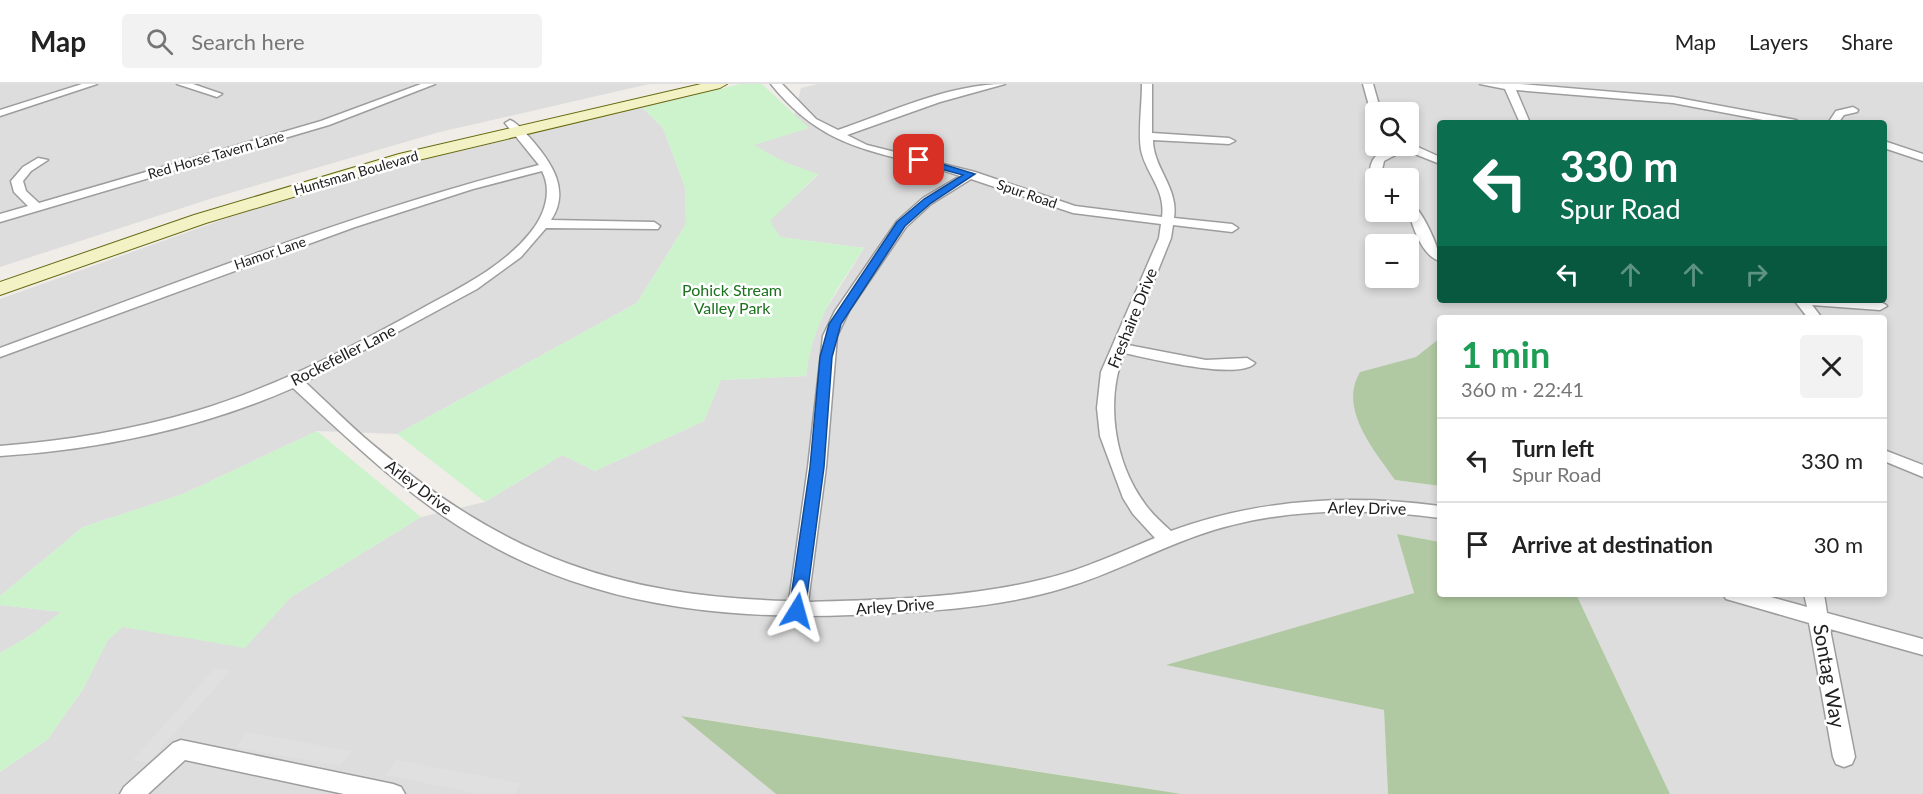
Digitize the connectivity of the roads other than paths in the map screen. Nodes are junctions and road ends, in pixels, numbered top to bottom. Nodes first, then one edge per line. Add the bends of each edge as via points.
1 (92, 84) edge
2 (182, 84) edge
3 (430, 84) edge
4 (682, 84) edge
5 (720, 84) edge
6 (776, 84) edge
7 (1000, 84) edge
8 (1147, 84) edge
9 (1368, 84) edge
10 (1485, 84) edge
11 (1509, 86) junction
12 (217, 94) dead end
13 (1373, 102) edge
14 (1853, 110) dead end
15 (0, 113) edge
16 (1524, 120) edge
17 (1780, 120) edge
18 (1835, 120) edge
19 (513, 127) junction
20 (835, 135) junction
21 (1145, 136) junction
22 (1229, 141) dead end
23 (1887, 145) edge
24 (1419, 151) edge
25 (1923, 158) edge
26 (42, 160) dead end
27 (1437, 160) edge
28 (544, 167) junction
29 (971, 174) junction
30 (36, 207) junction
31 (0, 218) edge
32 (1419, 220) edge
33 (1168, 222) junction
34 (542, 224) junction
35 (654, 226) dead end
36 (1232, 228) dead end
37 (1437, 254) edge
38 (0, 277) edge
39 (0, 289) edge
40 (1841, 303) edge
41 (1880, 306) dead end
42 (1119, 348) junction
43 (0, 352) edge
44 (1247, 363) dead end
45 (295, 381) junction
46 (0, 451) edge
47 (1887, 456) edge
48 (1923, 471) edge
49 (1437, 512) edge
50 (1168, 540) junction
51 (1743, 597) edge
52 (1815, 597) edge
53 (797, 611) junction
54 (1819, 619) junction
55 (1923, 647) edge
56 (1844, 757) dead end
57 (132, 794) edge
58 (393, 794) edge

1 - 15 street
2 - 12 street
3 - 30 street, Red Horse Tavern Lane via 325,123
4 - 19 street, Huntsman Boulevard
5 - 19 street, Huntsman Boulevard
6 - 20 street, Spur Road via 812,121
7 - 20 street via 936,100
8 - 21 street, Freshaire Drive
9 - 13 street
10 - 11 street
11 - 16 street
11 - 17 street via 1673,100
14 - 18 street via 1840,113
19 - 28 street, Rockefeller Lane
19 - 38 street, Huntsman Boulevard via 303,177
19 - 39 street, Huntsman Boulevard via 200,219
20 - 29 street, Spur Road via 863,147
21 - 22 street
21 - 33 street, Freshaire Drive via 1148,154 1168,195
23 - 25 street
24 - 27 street
26 - 30 street via 27,169 17,182 20,192
28 - 34 street, Rockefeller Lane via 551,177 554,196
28 - 43 street, Hamor Lane via 469,186 351,224
29 - 33 street, Spur Road via 1073,209
29 - 53 street via 927,201 901,224 833,330 826,357 817,467
30 - 31 street, Red Horse Tavern Lane
32 - 37 street via 1430,248
33 - 36 street, Spur Road
33 - 42 street, Freshaire Drive via 1165,238
34 - 35 street
34 - 45 street, Rockefeller Lane via 525,245 489,274 369,344
40 - 41 street
42 - 44 street via 1206,365
42 - 50 street, Freshaire Drive via 1107,379 1108,436 1132,498
45 - 46 street, Rockefeller Lane via 204,414 142,430 71,444
45 - 53 street, Arley Drive via 366,447 460,518 514,550 576,575 648,595 685,602
47 - 48 street
49 - 50 street, Arley Drive via 1354,506 1287,510 1207,525
50 - 53 street, Arley Drive via 1063,582 1007,594 962,601
51 - 54 street
52 - 54 street, Sontag Way
54 - 55 street
54 - 56 street, Sontag Way
57 - 58 street via 181,750

